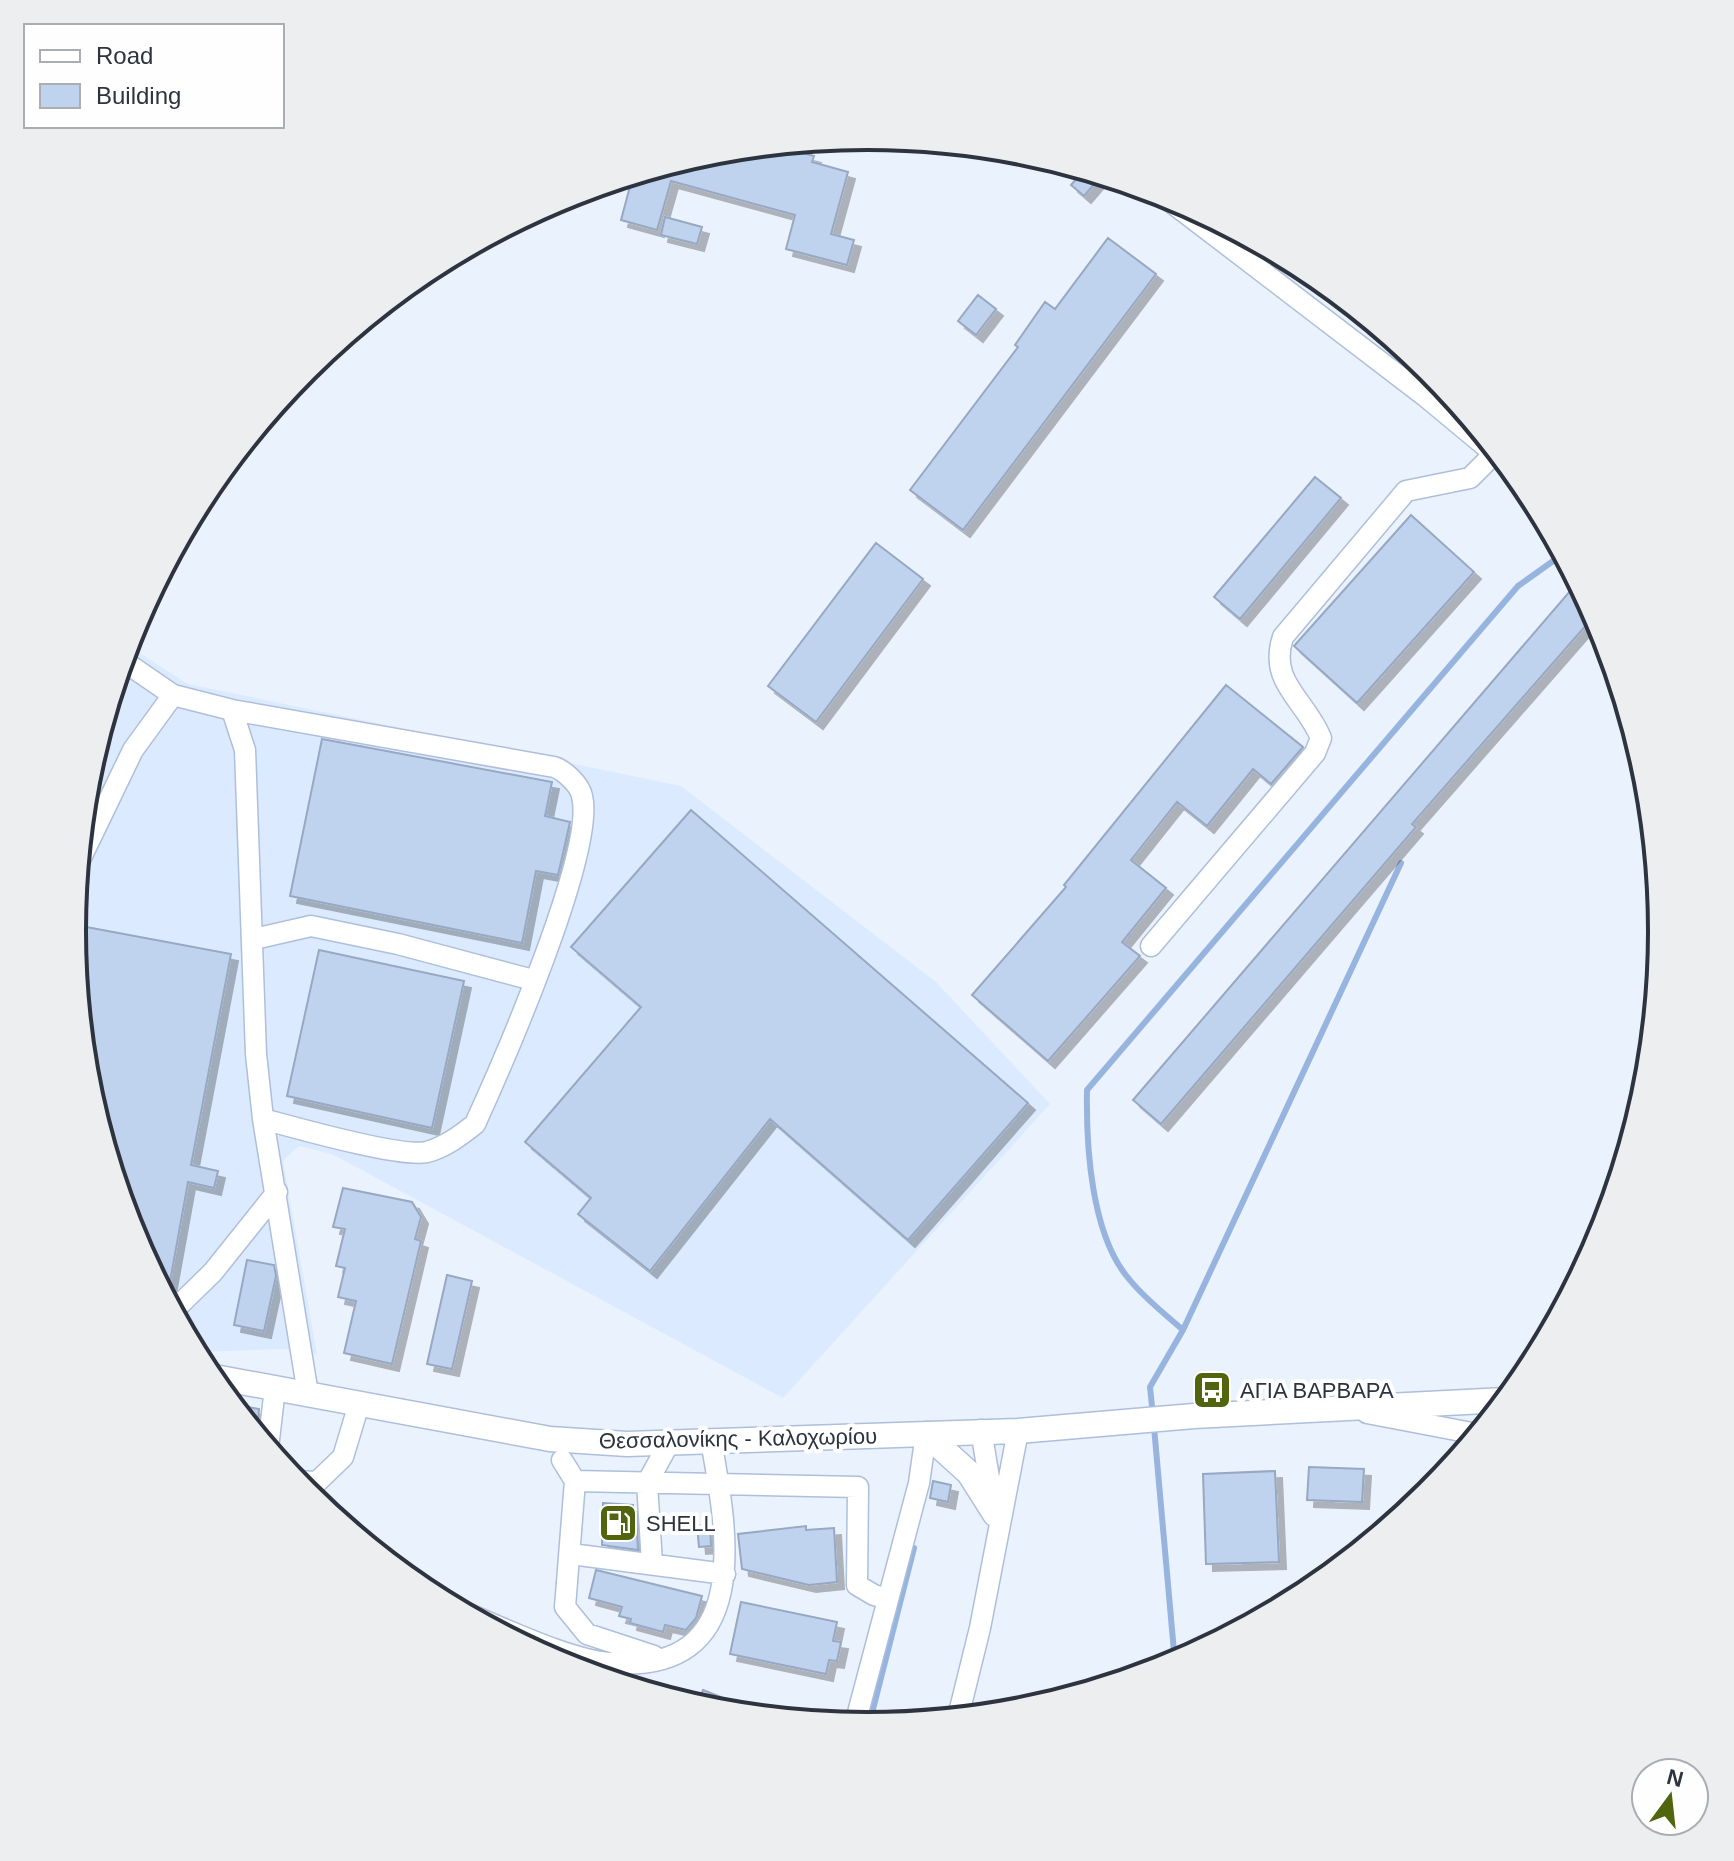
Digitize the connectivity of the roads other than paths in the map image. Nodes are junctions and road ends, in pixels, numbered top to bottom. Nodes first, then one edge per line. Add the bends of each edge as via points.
1 (1201, 225) edge
2 (1465, 430) edge
3 (1493, 464) edge
4 (132, 667) edge
5 (173, 695) junction
6 (232, 710) junction
7 (92, 834) edge
8 (254, 939) junction
9 (1151, 946) dead end
10 (533, 980) junction
11 (263, 1119) junction
12 (277, 1192) junction
13 (181, 1303) edge
14 (229, 1380) edge
15 (275, 1388) junction
16 (308, 1394) junction
17 (1491, 1401) edge
18 (359, 1404) junction
19 (1344, 1408) junction
20 (981, 1430) junction
21 (1018, 1431) junction
22 (1465, 1432) edge
23 (270, 1433) edge
24 (926, 1434) junction
25 (711, 1441) junction
26 (669, 1443) junction
27 (562, 1460) dead end
28 (575, 1481) junction
29 (314, 1482) edge
30 (647, 1483) junction
31 (719, 1486) junction
32 (995, 1525) junction
33 (571, 1554) junction
34 (652, 1563) junction
35 (725, 1574) junction
36 (888, 1599) junction
37 (566, 1651) edge
38 (661, 1659) junction
39 (961, 1706) edge
40 (858, 1712) edge

1 - 2 street
3 - 9 street via 1470,478 1406,491 1283,637 1278,669 1313,719 1321,738 1315,753
4 - 5 street
5 - 6 street
5 - 7 street via 133,750
6 - 8 street via 245,750
6 - 10 street via 563,770 582,794 584,821 572,881
8 - 10 street via 311,926
8 - 11 street
10 - 11 street via 475,1124 454,1140 424,1153
11 - 12 street
12 - 13 street
12 - 16 street
14 - 15 main road, Θεσσαλονίκης - Καλοχωρίου
15 - 16 main road, Θεσσαλονίκης - Καλοχωρίου
15 - 23 street
16 - 18 main road, Θεσσαλονίκης - Καλοχωρίου
17 - 19 main road
18 - 26 main road, Θεσσαλονίκης - Καλοχωρίου via 550,1439
18 - 29 street via 343,1457
19 - 21 main road, Θεσσαλονίκης - Καλοχωρίου
19 - 22 street
20 - 21 main road, Θεσσαλονίκης - Καλοχωρίου
20 - 24 main road, Θεσσαλονίκης - Καλοχωρίου
20 - 32 street
21 - 32 street
24 - 25 main road, Θεσσαλονίκης - Καλοχωρίου
24 - 32 main road via 969,1473
24 - 36 street via 919,1483
25 - 26 main road, Θεσσαλονίκης - Καλοχωρίου
25 - 31 street
26 - 30 street
27 - 28 street
28 - 30 street
28 - 33 street
30 - 31 street
30 - 34 street
31 - 35 street
31 - 36 street via 858,1487 857,1585
32 - 39 street via 980,1628
33 - 34 street
33 - 38 street via 565,1607 587,1634
34 - 35 street
35 - 38 street via 717,1609 693,1644
36 - 40 street
37 - 38 street via 608,1663

